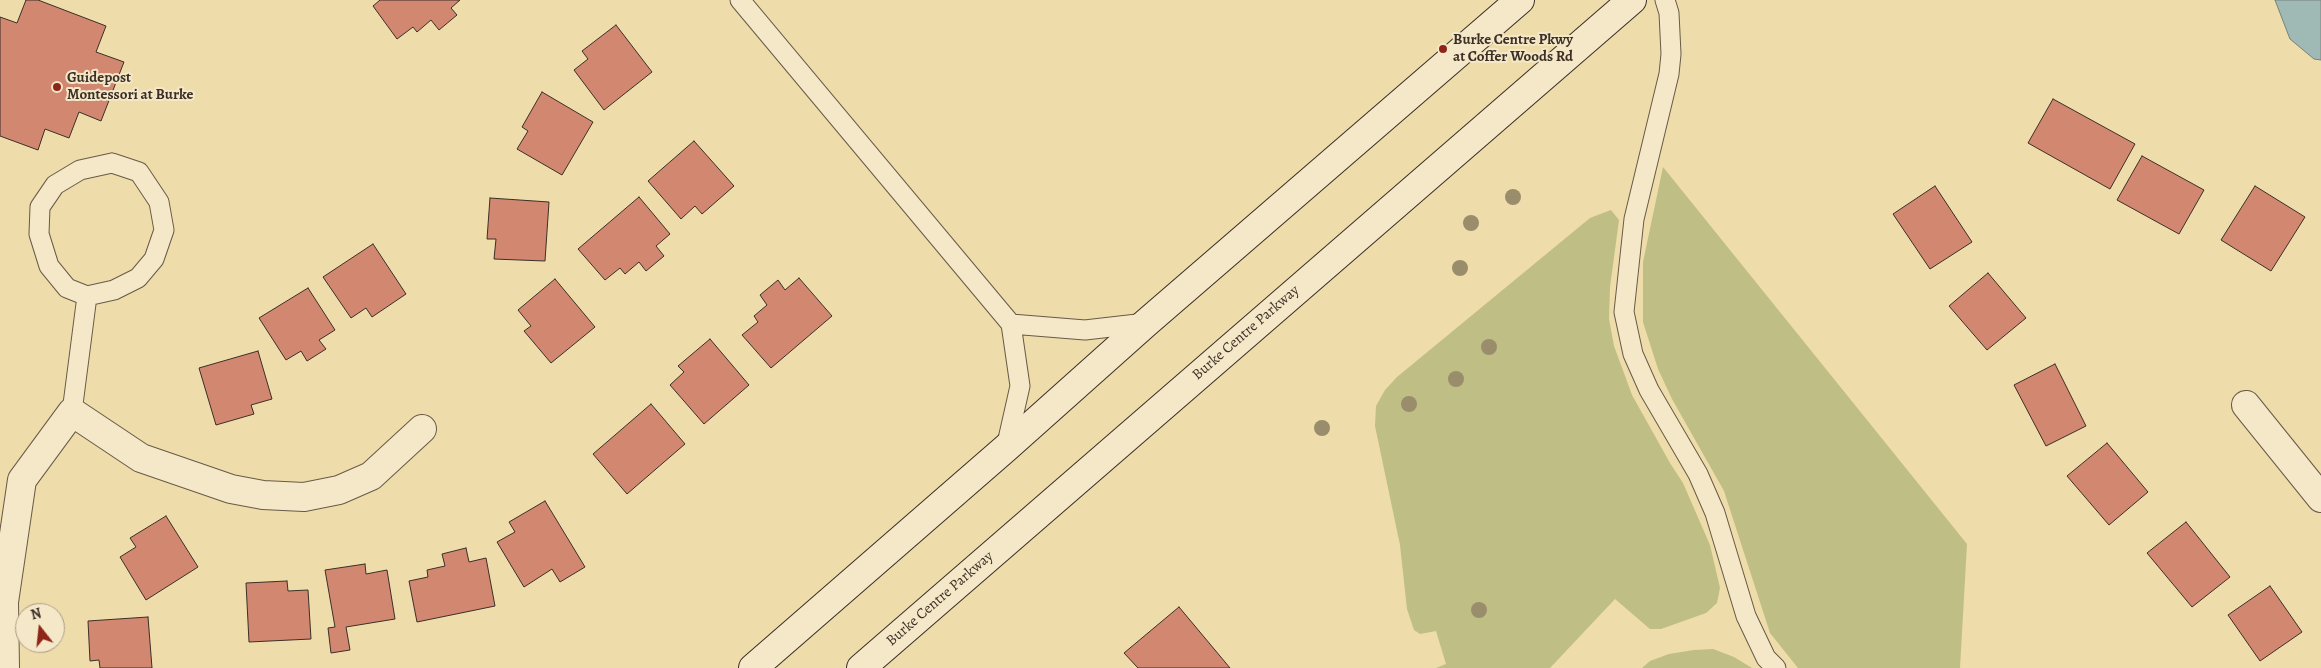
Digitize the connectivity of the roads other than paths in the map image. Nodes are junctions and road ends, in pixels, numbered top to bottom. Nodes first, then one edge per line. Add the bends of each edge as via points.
1 (740, 0) edge
2 (1520, 0) edge
3 (1632, 0) edge
4 (1665, 0) edge
5 (87, 296) junction
6 (1146, 323) junction
7 (1011, 324) junction
8 (2246, 405) dead end
9 (72, 412) junction
10 (422, 429) dead end
11 (1006, 448) junction
12 (11, 478) edge
13 (2321, 498) edge
14 (5, 668) edge
15 (753, 668) edge
16 (861, 668) edge
17 (1776, 668) edge

1 - 7 lane
2 - 6 main road
3 - 16 main road, Burke Centre Parkway
4 - 17 lane via 1669,13 1669,74 1634,218 1624,312 1633,354 1649,390 1698,474 1715,513 1746,616 1766,658
5 - 5 lane via 114,290 138,278 154,259 164,230 159,202 140,172 112,163 80,170 55,185 40,207 39,234 49,266 67,288
5 - 9 lane
6 - 7 lane via 1085,330
6 - 11 main road
7 - 11 lane via 1020,386
8 - 13 main road
9 - 10 main road via 142,458 231,489 271,496 304,497 339,490 371,476
9 - 12 main road
11 - 15 main road
12 - 14 main road via 4,602

